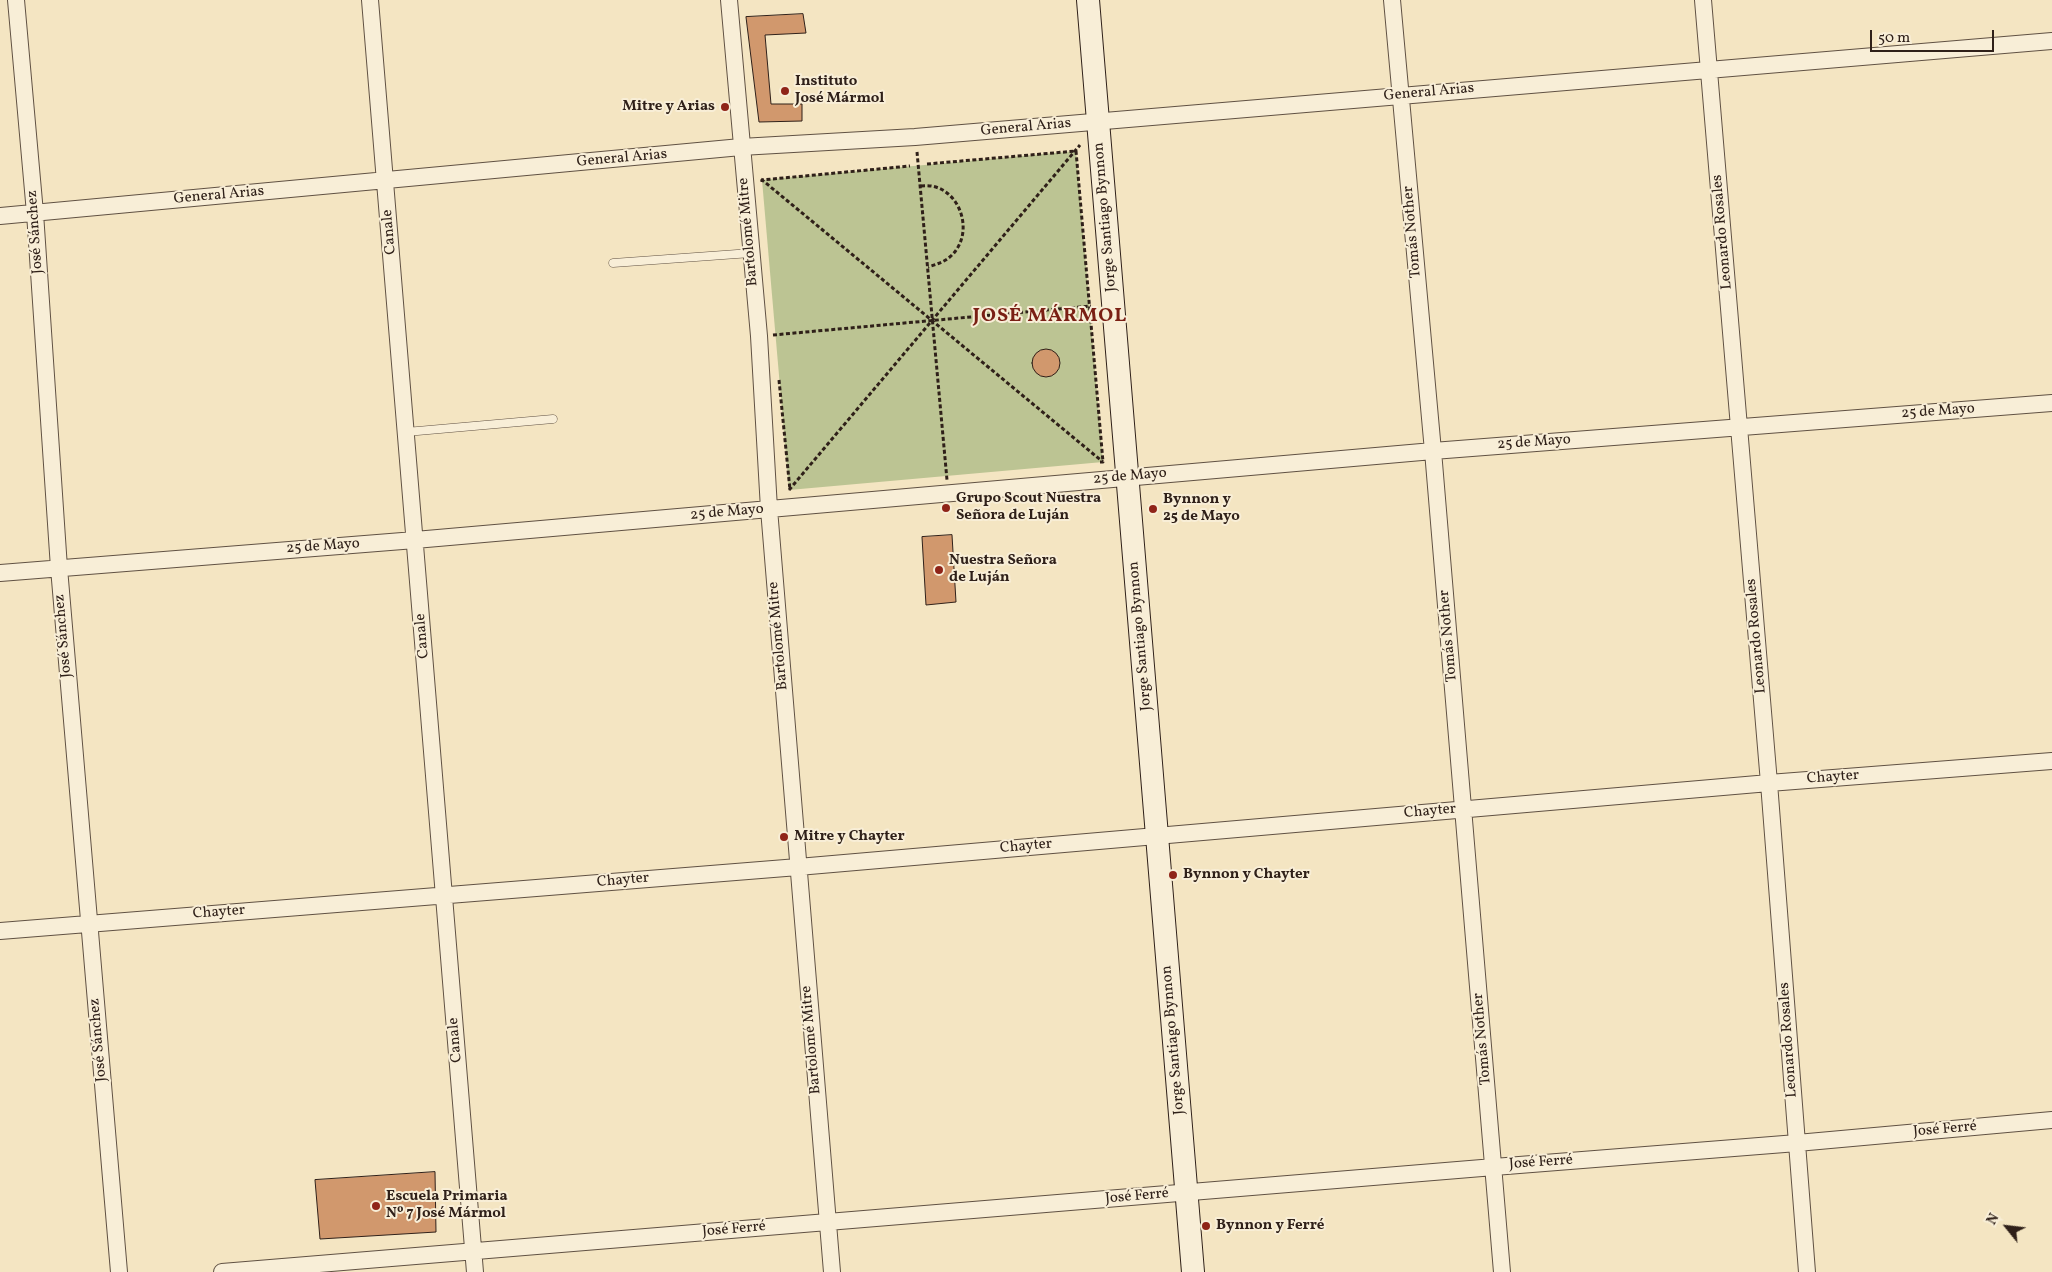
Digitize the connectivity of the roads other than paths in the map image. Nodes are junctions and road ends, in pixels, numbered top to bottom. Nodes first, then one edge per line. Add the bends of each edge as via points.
1 (16, 0) edge
2 (370, 0) edge
3 (729, 0) edge
4 (1088, 0) edge
5 (1392, 0) edge
6 (1703, 0) edge
7 (2052, 41) edge
8 (1710, 71) junction
9 (1401, 95) junction
10 (1098, 122) junction
11 (741, 147) junction
12 (386, 181) junction
13 (35, 213) junction
14 (0, 216) edge
15 (751, 253) junction
16 (613, 263) dead end
17 (2052, 403) edge
18 (553, 419) dead end
19 (1738, 428) junction
20 (406, 432) junction
21 (1433, 451) junction
22 (1128, 477) junction
23 (769, 509) junction
24 (415, 540) junction
25 (59, 568) junction
26 (0, 573) edge
27 (2052, 761) edge
28 (1769, 783) junction
29 (1464, 809) junction
30 (1157, 836) junction
31 (798, 867) junction
32 (444, 895) junction
33 (88, 923) junction
34 (0, 931) edge
35 (2052, 1120) edge
36 (1797, 1144) junction
37 (1494, 1167) junction
38 (1186, 1192) junction
39 (827, 1222) junction
40 (473, 1250) junction
41 (119, 1272) edge
42 (222, 1272) edge
43 (475, 1272) edge
44 (832, 1272) edge
45 (1193, 1272) edge
46 (1502, 1272) edge
47 (1807, 1272) edge

1 - 13 street, José Sánchez
2 - 12 street, Canale
3 - 11 street, Bartolomé Mitre
4 - 10 street, Jorge Santiago Bynnon
5 - 9 street, Tomás Nother
6 - 8 street, Leonardo Rosales
7 - 8 street, General Arias
8 - 9 street, General Arias
8 - 19 street, Leonardo Rosales
9 - 10 street, General Arias
9 - 21 street, Tomás Nother
10 - 11 street, General Arias
10 - 22 street, Jorge Santiago Bynnon
11 - 12 street, General Arias
11 - 15 street, Bartolomé Mitre
12 - 13 street, General Arias
12 - 20 street, Canale
13 - 14 street, General Arias
13 - 25 street, José Sánchez
15 - 16 lane
15 - 23 street, Bartolomé Mitre via 767,335
17 - 19 street, 25 de Mayo
18 - 20 lane
19 - 21 street, 25 de Mayo
19 - 28 street, Leonardo Rosales
20 - 24 street, Canale
21 - 22 street, 25 de Mayo
21 - 29 street, Tomás Nother
22 - 23 street, 25 de Mayo
22 - 30 street, Jorge Santiago Bynnon
23 - 24 street, 25 de Mayo
23 - 31 street, Bartolomé Mitre
24 - 25 street, 25 de Mayo
24 - 32 street, Canale
25 - 26 street, 25 de Mayo
25 - 33 street, José Sánchez
27 - 28 street, Chayter
28 - 29 street, Chayter
28 - 36 street, Leonardo Rosales
29 - 30 street, Chayter
29 - 37 street, Tomás Nother
30 - 31 street, Chayter
30 - 38 street, Jorge Santiago Bynnon
31 - 32 street, Chayter
31 - 39 street, Bartolomé Mitre
32 - 33 street, Chayter
32 - 40 street, Canale
33 - 34 street, Chayter
33 - 41 street, José Sánchez
35 - 36 street, José Ferré
36 - 37 street, José Ferré
36 - 47 street, Leonardo Rosales
37 - 38 street, José Ferré
37 - 46 street, Tomás Nother
38 - 39 street, José Ferré
38 - 45 street, Jorge Santiago Bynnon
39 - 40 street, José Ferré
39 - 44 street, Bartolomé Mitre
40 - 42 street, José Ferré
40 - 43 street, Canale

